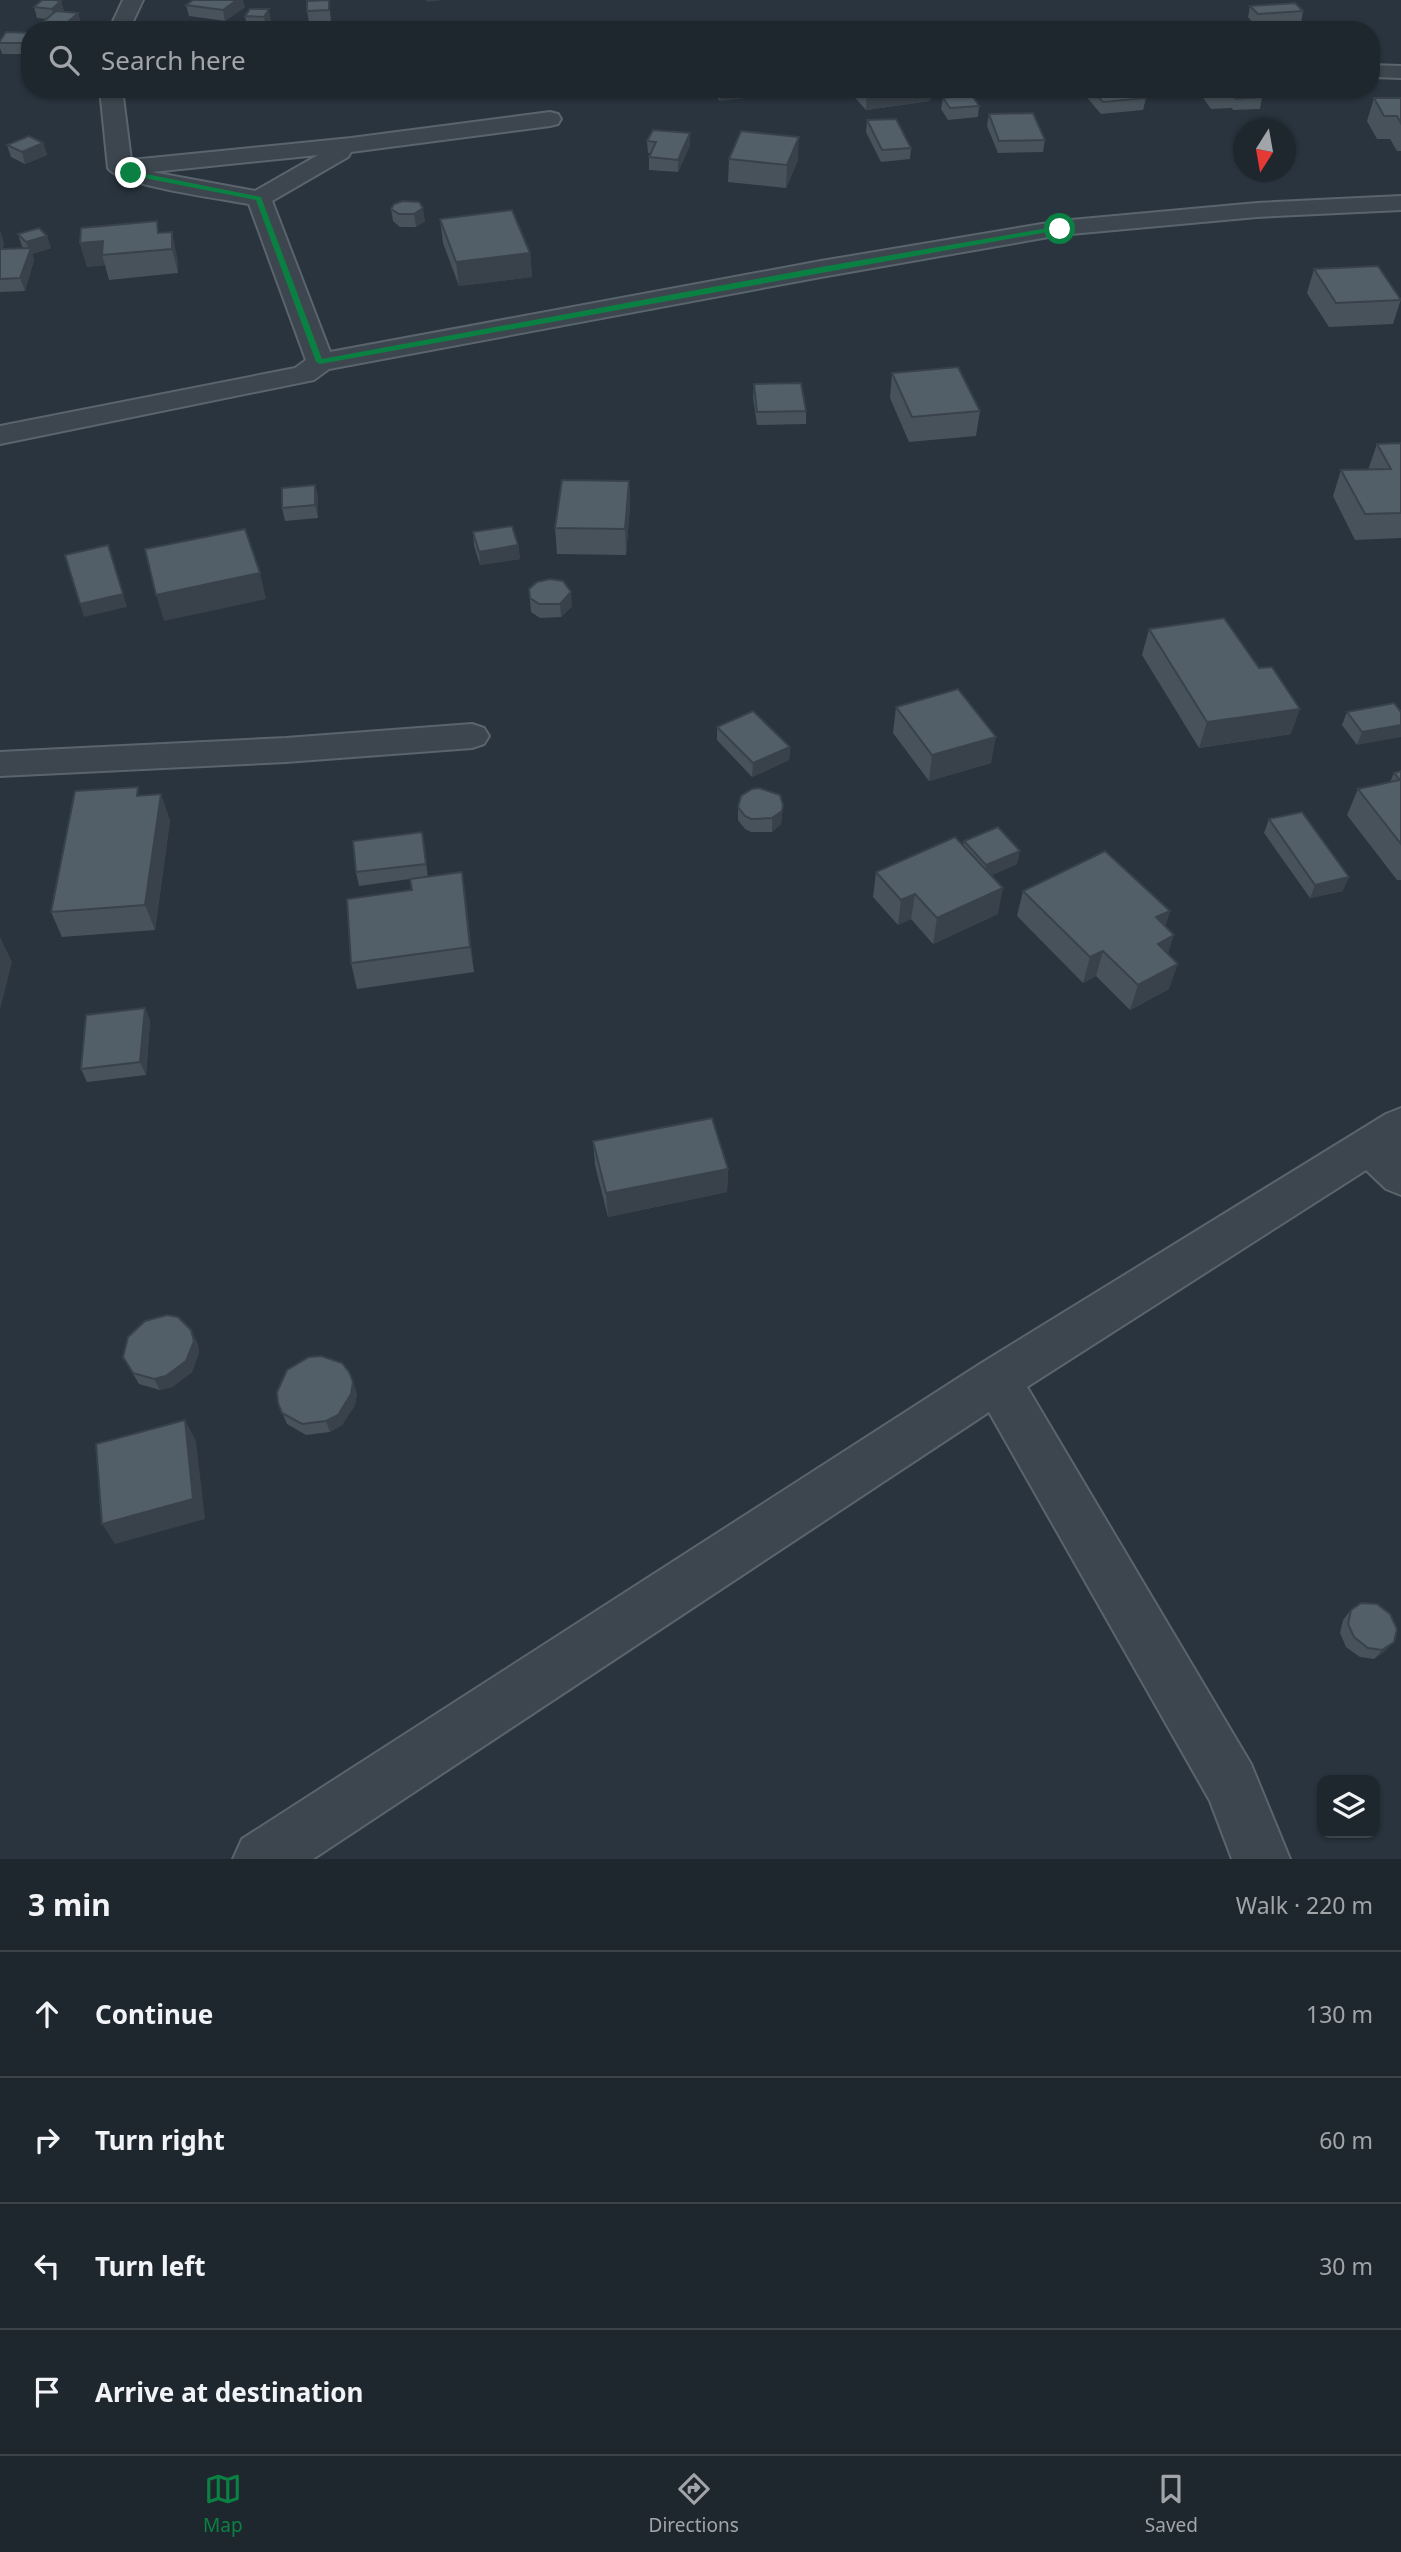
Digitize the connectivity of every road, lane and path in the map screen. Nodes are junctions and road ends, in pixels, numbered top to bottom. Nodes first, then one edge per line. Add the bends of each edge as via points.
1 (134, 0) edge
2 (124, 21) edge
3 (1380, 71) edge
4 (1401, 72) edge
5 (112, 98) edge
6 (550, 119) dead end
7 (351, 145) junction
8 (120, 167) junction
9 (258, 199) junction
10 (1401, 202) edge
11 (320, 362) junction
12 (0, 435) edge
13 (472, 736) dead end
14 (0, 764) edge
15 (1391, 1149) edge
16 (997, 1380) junction
17 (262, 1859) edge
18 (1261, 1859) edge

1 - 2 street
3 - 4 street
5 - 8 street
6 - 7 street
7 - 8 street
7 - 9 street
8 - 9 street via 138,176
9 - 11 street
10 - 11 street via 1060,229
11 - 12 street via 304,374
13 - 14 street
15 - 16 street
16 - 17 street
16 - 18 street via 1231,1784

